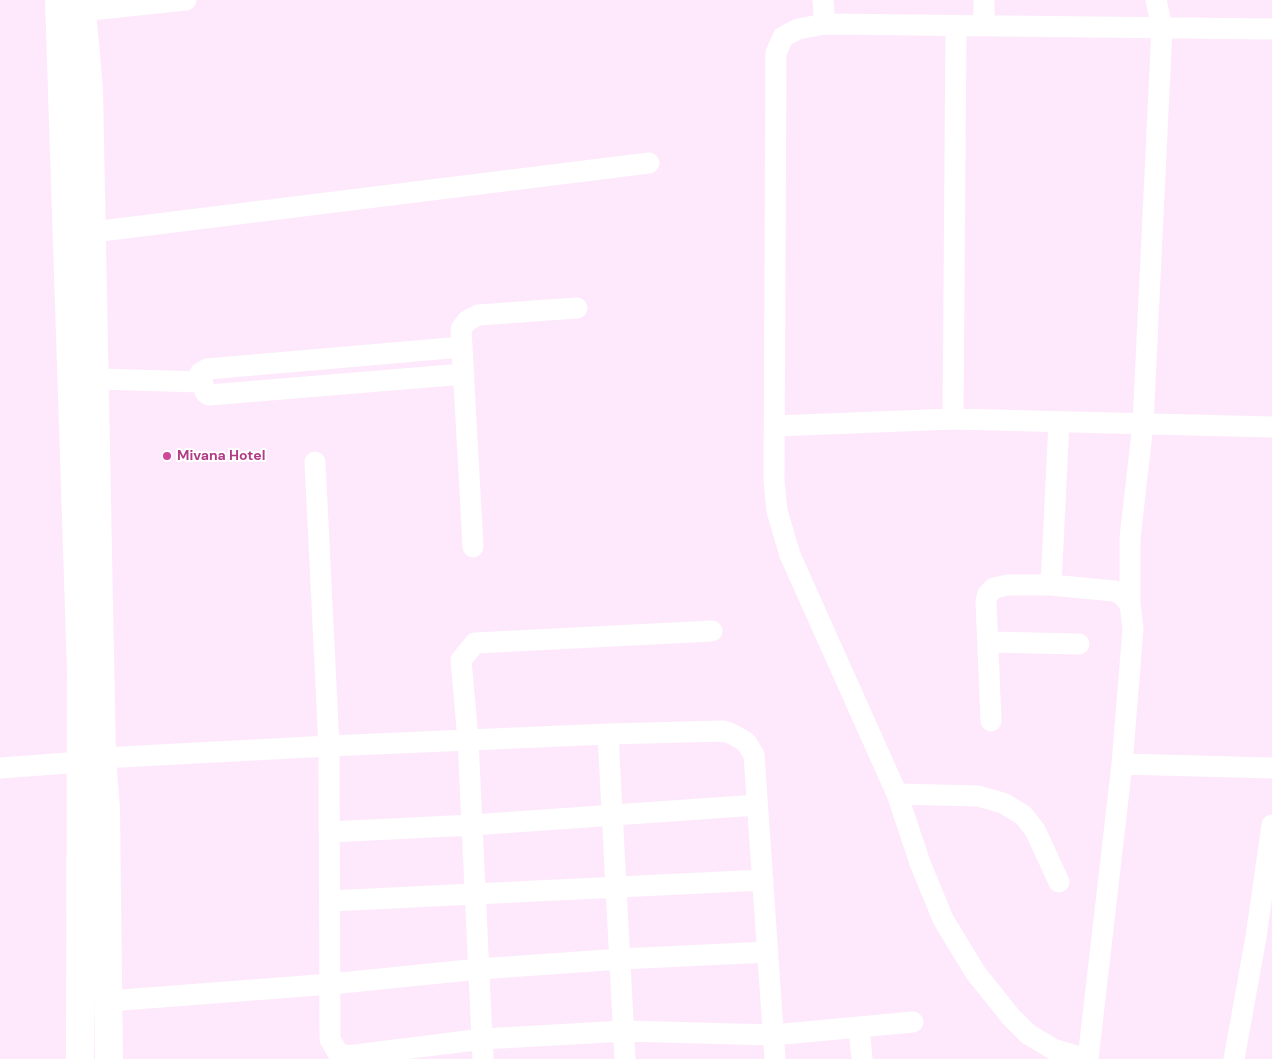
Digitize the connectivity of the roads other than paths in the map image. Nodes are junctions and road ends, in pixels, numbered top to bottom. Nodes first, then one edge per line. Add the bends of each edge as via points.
1 (186, 0) edge
2 (823, 0) edge
3 (984, 0) edge
4 (1156, 0) edge
5 (74, 4) edge
6 (825, 24) junction
7 (956, 26) junction
8 (984, 26) junction
9 (1162, 28) junction
10 (1272, 29) edge
11 (649, 163) dead end
12 (93, 232) junction
13 (577, 308) dead end
14 (462, 347) junction
15 (464, 374) junction
16 (96, 379) junction
17 (202, 382) junction
18 (953, 419) junction
19 (1059, 422) junction
20 (1143, 424) junction
21 (775, 426) junction
22 (1272, 427) edge
23 (316, 462) dead end
24 (473, 547) dead end
25 (1052, 584) junction
26 (1130, 604) junction
27 (712, 631) dead end
28 (988, 642) junction
29 (1079, 644) dead end
30 (991, 721) dead end
31 (608, 734) junction
32 (468, 740) junction
33 (329, 746) junction
34 (92, 760) junction
35 (1122, 764) junction
36 (0, 768) edge
37 (1272, 768) edge
38 (897, 794) junction
39 (758, 805) junction
40 (613, 815) junction
41 (472, 825) junction
42 (1272, 826) edge
43 (330, 832) junction
44 (763, 880) junction
45 (1058, 882) dead end
46 (617, 888) junction
47 (475, 893) junction
48 (330, 901) junction
49 (1264, 937) edge
50 (768, 952) junction
51 (621, 959) junction
52 (479, 969) junction
53 (331, 984) junction
54 (108, 1001) junction
55 (913, 1022) dead end
56 (859, 1027) junction
57 (625, 1031) junction
58 (773, 1035) junction
59 (483, 1049) edge
60 (80, 1059) edge
61 (109, 1059) edge
62 (625, 1059) edge
63 (775, 1059) edge
64 (862, 1059) edge
65 (1087, 1059) edge
66 (1234, 1059) edge

1 - 5 street
2 - 6 street
3 - 8 street
4 - 9 street
5 - 12 main road via 89,89
5 - 34 main road via 81,660
6 - 7 street
6 - 21 street via 798,29 783,37 776,53
7 - 8 street
7 - 18 street
8 - 9 street
9 - 10 street
9 - 20 street
11 - 12 street
12 - 16 main road
13 - 14 street via 478,315 467,321 462,329
14 - 15 street
14 - 17 street via 207,369 200,373
15 - 17 street via 209,396
15 - 24 street
16 - 17 street
16 - 34 main road
18 - 19 street
18 - 21 street
19 - 20 street
19 - 25 street
20 - 22 street
20 - 26 street via 1130,538
21 - 38 street via 777,511 790,555
23 - 33 street
25 - 26 street via 1114,591
25 - 28 street via 1008,584 994,588 986,601
26 - 35 street via 1133,628
27 - 32 street via 475,643 461,660
28 - 29 street
28 - 30 street
31 - 32 street
31 - 39 street via 724,731 732,734 746,742 754,755
31 - 40 street
32 - 33 street
32 - 41 street
33 - 34 street
33 - 43 street
34 - 36 street
34 - 54 main road via 106,809
34 - 60 main road
35 - 37 street
35 - 65 street
38 - 45 street via 978,796 1003,803 1023,815 1035,830
38 - 65 street via 920,863 944,919 975,972 1028,1034 1053,1049
39 - 40 street
39 - 44 street
40 - 41 street
40 - 46 street
41 - 43 street
41 - 47 street
42 - 49 street
43 - 48 street
44 - 46 street
44 - 50 street
46 - 47 street
46 - 51 street
47 - 48 street
47 - 52 street
48 - 53 street
49 - 66 street
50 - 51 street
50 - 58 street
51 - 52 street
51 - 57 street
52 - 53 street
52 - 59 street
53 - 54 street
53 - 59 street via 330,1039 338,1053 346,1056
54 - 61 main road
55 - 56 street
56 - 58 street
56 - 64 street
57 - 58 street
57 - 59 street
57 - 62 street
58 - 63 street

